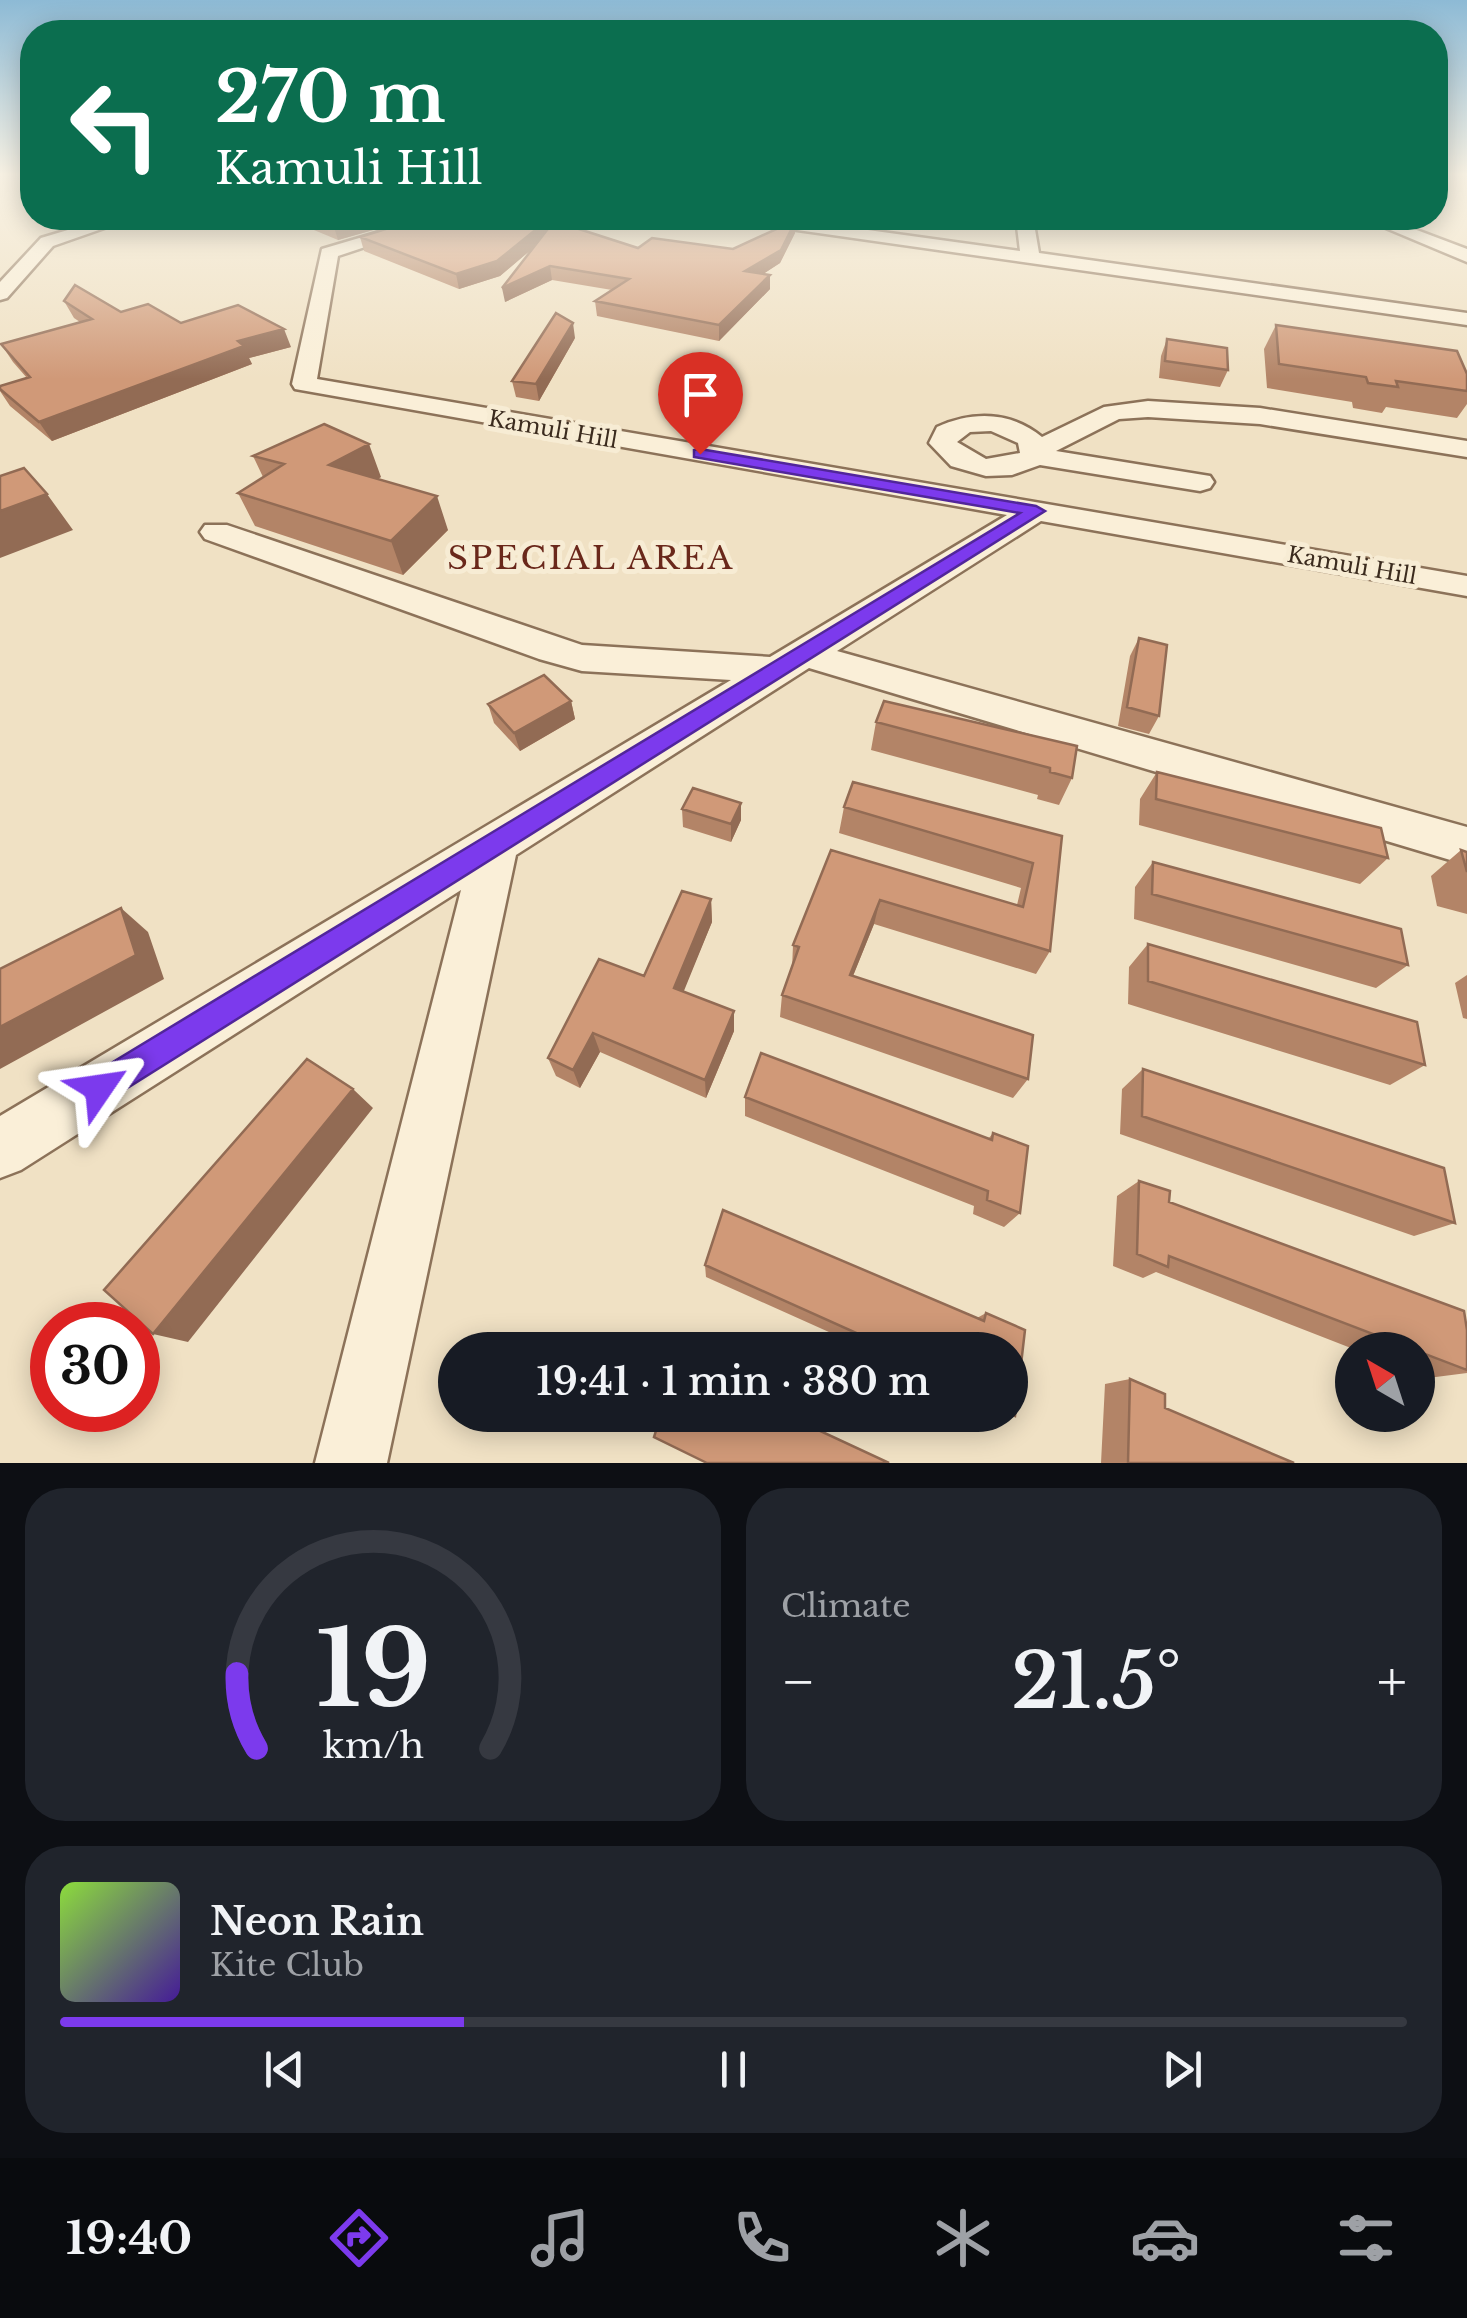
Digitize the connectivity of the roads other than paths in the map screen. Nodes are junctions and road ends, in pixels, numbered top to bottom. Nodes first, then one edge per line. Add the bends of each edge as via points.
1 (47, 242) edge
2 (364, 242) edge
3 (912, 242) edge
4 (1028, 242) edge
5 (1432, 242) edge
6 (1467, 256) edge
7 (1031, 260) junction
8 (0, 294) edge
9 (1324, 300) junction
10 (1467, 319) edge
11 (1445, 340) dead end
12 (1352, 404) dead end
13 (1382, 409) edge
14 (1260, 416) junction
15 (1437, 444) junction
16 (1467, 449) edge
17 (1035, 453) junction
18 (978, 466) junction
19 (1200, 482) dead end
20 (972, 499) junction
21 (1036, 511) junction
22 (216, 532) dead end
23 (1467, 586) edge
24 (789, 662) junction
25 (496, 842) junction
26 (1467, 846) edge
27 (0, 1149) edge
28 (351, 1463) edge

1 - 8 street
2 - 20 street, Kamuli Hill via 329,253 304,384
3 - 7 street
4 - 7 street
5 - 6 street
7 - 9 street
9 - 10 street
9 - 11 street
12 - 14 street via 1324,402
13 - 15 street via 1425,422 1440,432
14 - 15 street
14 - 17 street via 1114,412
15 - 16 street
17 - 18 street via 1013,467
17 - 18 street via 1024,433 994,423 946,433 943,444 951,454
17 - 19 street
18 - 20 street
20 - 21 street, Kamuli Hill
21 - 23 street, Kamuli Hill
21 - 24 street
22 - 24 street via 568,654
24 - 25 street
24 - 26 street
25 - 27 street
25 - 28 street

